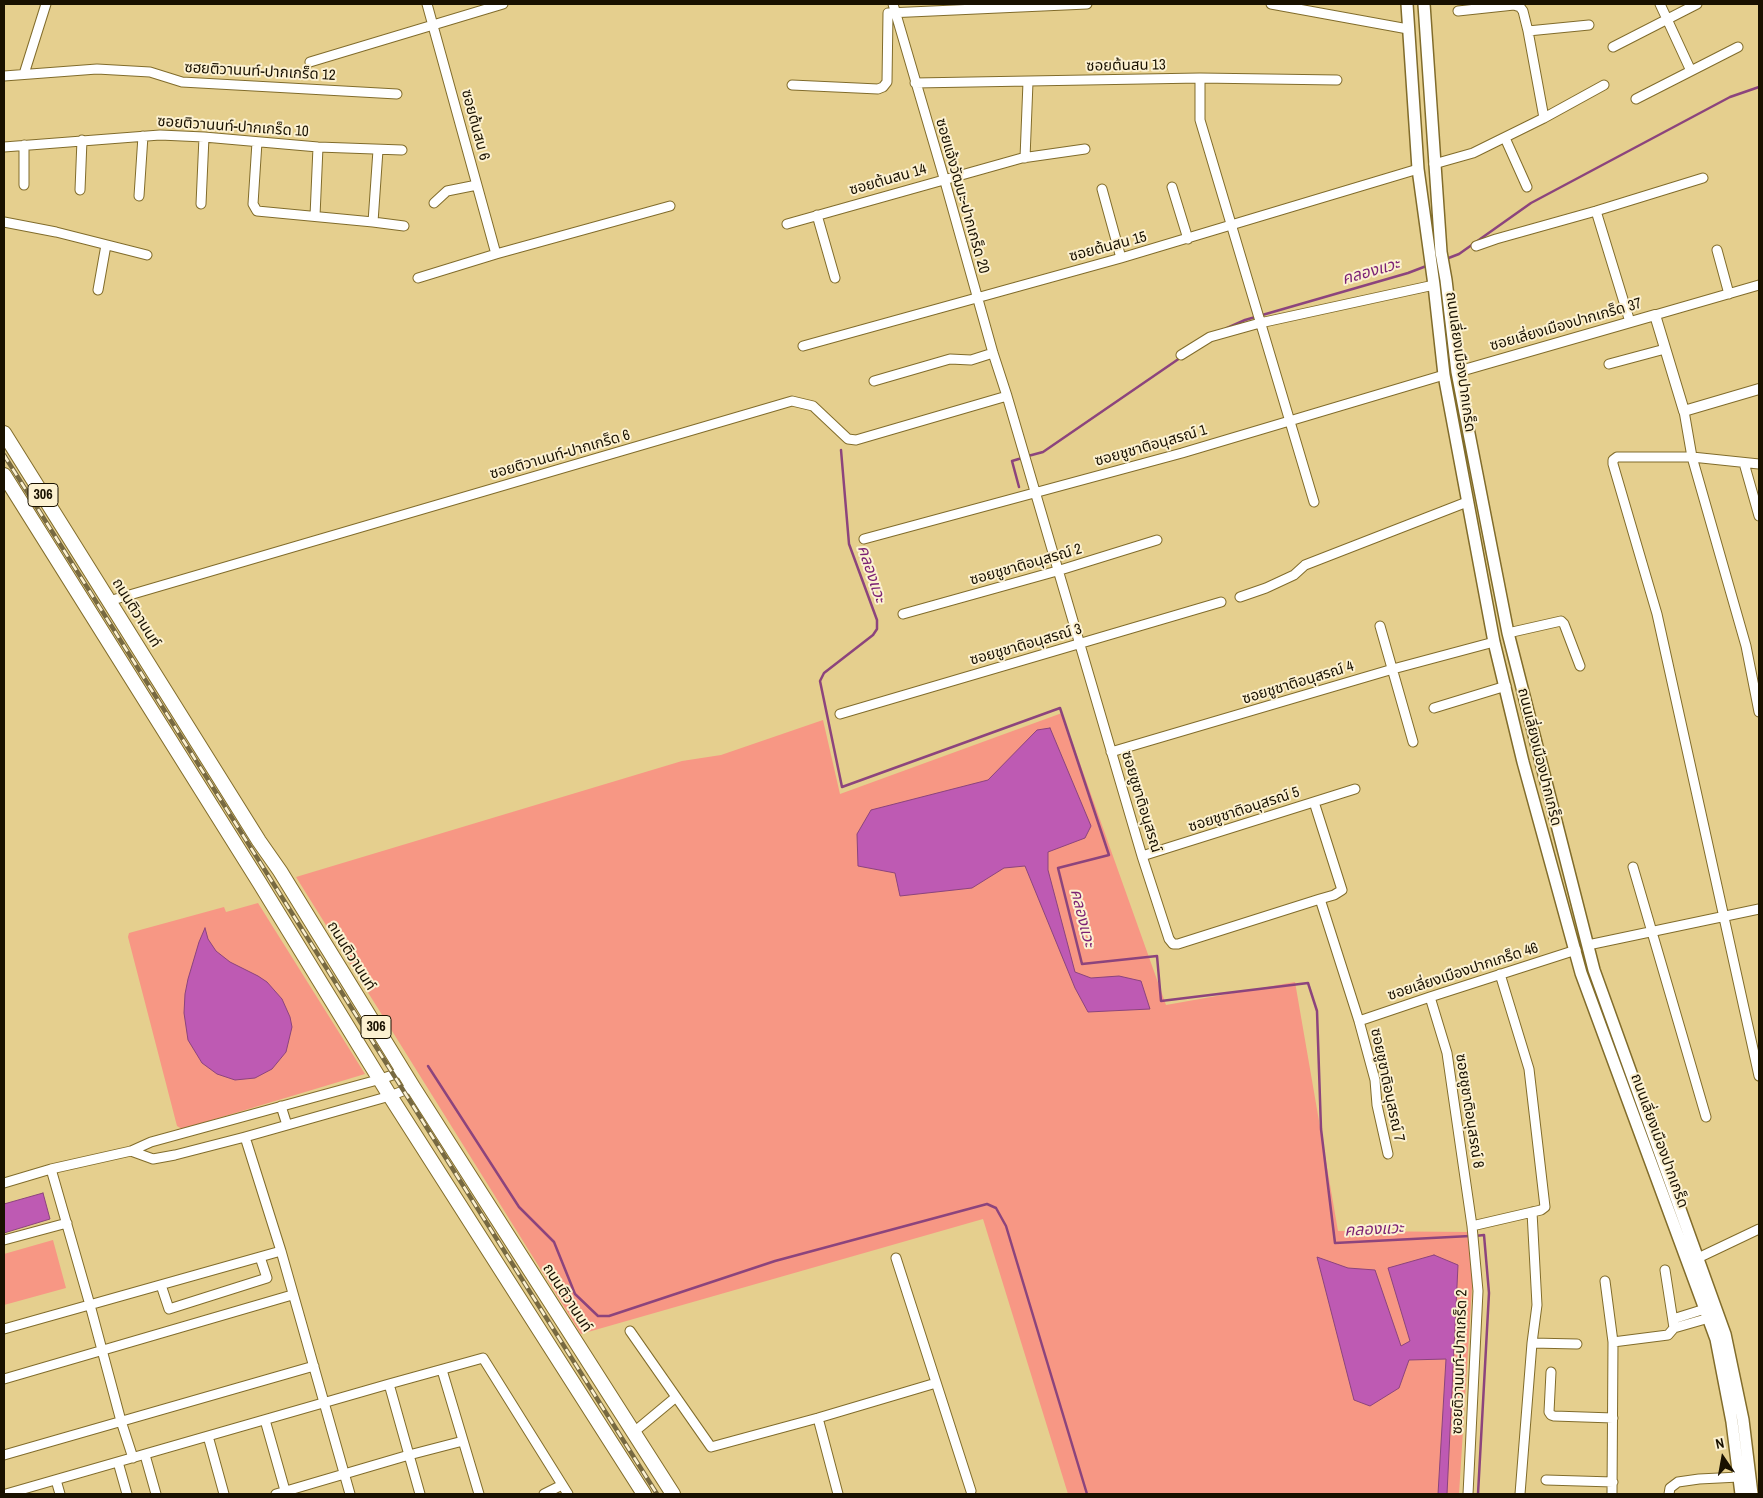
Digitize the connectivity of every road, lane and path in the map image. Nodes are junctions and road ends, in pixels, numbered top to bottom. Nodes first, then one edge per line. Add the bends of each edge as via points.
1 (46, 4) edge
2 (427, 4) edge
3 (503, 4) edge
4 (1087, 4) edge
5 (1271, 4) edge
6 (1407, 4) edge
7 (1424, 4) edge
8 (1660, 4) edge
9 (1697, 4) edge
10 (894, 8) edge
11 (1458, 11) dead end
12 (1667, 19) junction
13 (433, 24) junction
14 (1589, 25) dead end
15 (1408, 29) junction
16 (1528, 31) junction
17 (1612, 47) dead end
18 (1738, 47) dead end
19 (310, 62) dead end
20 (1690, 71) junction
21 (24, 74) junction
22 (4, 76) edge
23 (1200, 78) junction
24 (1337, 80) dead end
25 (1028, 82) junction
26 (915, 83) junction
27 (792, 85) dead end
28 (1604, 85) dead end
29 (396, 94) dead end
30 (1636, 99) dead end
31 (1544, 118) junction
32 (143, 136) junction
33 (204, 137) junction
34 (1505, 138) junction
35 (82, 140) junction
36 (257, 142) junction
37 (24, 145) junction
38 (4, 147) edge
39 (318, 147) junction
40 (1086, 149) dead end
41 (378, 150) junction
42 (402, 150) dead end
43 (1025, 158) junction
44 (1434, 164) junction
45 (1418, 169) junction
46 (944, 178) junction
47 (1702, 178) dead end
48 (24, 185) dead end
49 (477, 185) junction
50 (1172, 187) dead end
51 (1527, 187) dead end
52 (1102, 189) dead end
53 (80, 190) dead end
54 (139, 196) dead end
55 (434, 203) dead end
56 (201, 204) dead end
57 (670, 206) dead end
58 (1596, 211) junction
59 (817, 215) junction
60 (315, 216) junction
61 (4, 222) edge
62 (373, 222) junction
63 (787, 224) dead end
64 (404, 226) dead end
65 (1232, 226) junction
66 (1188, 239) junction
67 (106, 245) junction
68 (1476, 246) dead end
69 (1717, 250) dead end
70 (496, 254) junction
71 (146, 255) dead end
72 (1121, 258) junction
73 (418, 278) dead end
74 (835, 278) dead end
75 (1434, 283) junction
76 (1759, 285) edge
77 (98, 290) dead end
78 (1729, 294) junction
79 (976, 297) junction
80 (1656, 315) junction
81 (1259, 321) junction
82 (1630, 322) junction
83 (803, 346) dead end
84 (1666, 349) junction
85 (993, 354) junction
86 (1181, 355) dead end
87 (1609, 364) dead end
88 (1457, 372) junction
89 (1444, 375) junction
90 (874, 380) dead end
91 (1759, 389) edge
92 (1006, 396) junction
93 (1684, 411) junction
94 (1288, 420) junction
95 (6, 441) edge
96 (1692, 457) junction
97 (1744, 463) junction
98 (1759, 464) edge
99 (4, 475) edge
100 (1035, 493) junction
101 (1314, 502) dead end
102 (1467, 502) junction
103 (1759, 516) edge
104 (864, 539) dead end
105 (1157, 540) dead end
106 (82, 558) junction
107 (62, 569) junction
108 (1057, 571) junction
109 (1240, 597) dead end
110 (109, 601) junction
111 (1221, 602) dead end
112 (903, 614) dead end
113 (1380, 626) dead end
114 (1508, 633) junction
115 (1494, 642) junction
116 (1079, 644) junction
117 (1580, 666) dead end
118 (1393, 669) junction
119 (1506, 686) junction
120 (1434, 708) dead end
121 (1759, 712) edge
122 (840, 714) dead end
123 (1413, 742) dead end
124 (1111, 752) junction
125 (1355, 789) dead end
126 (1314, 802) junction
127 (1142, 856) junction
128 (1633, 867) dead end
129 (1320, 899) junction
130 (1759, 908) edge
131 (1724, 915) junction
132 (1651, 931) junction
133 (1588, 945) junction
134 (1576, 950) junction
135 (1500, 974) junction
136 (1430, 997) junction
137 (1359, 1021) junction
138 (404, 1071) junction
139 (1759, 1076) edge
140 (381, 1079) junction
141 (413, 1087) junction
142 (390, 1096) junction
143 (281, 1106) junction
144 (1706, 1117) dead end
145 (287, 1125) junction
146 (245, 1137) junction
147 (131, 1151) junction
148 (1388, 1154) dead end
149 (51, 1169) junction
150 (4, 1182) edge
151 (1532, 1212) junction
152 (67, 1223) junction
153 (1759, 1229) edge
154 (1473, 1233) junction
155 (4, 1240) edge
156 (280, 1251) junction
157 (260, 1257) junction
158 (896, 1258) dead end
159 (1698, 1258) junction
160 (1665, 1270) dead end
161 (1605, 1281) dead end
162 (162, 1285) junction
163 (292, 1295) junction
164 (90, 1305) junction
165 (1707, 1313) junction
166 (1673, 1324) junction
167 (4, 1329) edge
168 (630, 1331) dead end
169 (1613, 1342) junction
170 (1532, 1343) junction
171 (1577, 1344) dead end
172 (102, 1350) junction
173 (314, 1366) junction
174 (442, 1370) junction
175 (1551, 1372) dead end
176 (4, 1379) edge
177 (936, 1382) junction
178 (389, 1384) junction
179 (676, 1397) junction
180 (324, 1403) junction
181 (818, 1418) junction
182 (1613, 1418) junction
183 (265, 1420) junction
184 (121, 1422) junction
185 (634, 1432) junction
186 (208, 1436) junction
187 (463, 1441) junction
188 (4, 1455) edge
189 (145, 1455) junction
190 (409, 1455) junction
191 (133, 1458) junction
192 (118, 1462) junction
193 (344, 1474) junction
194 (1739, 1477) junction
195 (56, 1480) junction
196 (1546, 1480) dead end
197 (1612, 1482) junction
198 (562, 1485) junction
199 (971, 1491) dead end
200 (286, 1493) edge
201 (6, 1494) edge
202 (60, 1494) edge
203 (127, 1494) edge
204 (156, 1494) edge
205 (224, 1494) edge
206 (276, 1494) edge
207 (350, 1494) edge
208 (420, 1494) edge
209 (479, 1494) edge
210 (544, 1494) edge
211 (568, 1494) edge
212 (644, 1494) edge
213 (673, 1494) edge
214 (838, 1494) edge
215 (1468, 1494) edge
216 (1520, 1494) edge
217 (1612, 1494) edge
218 (1669, 1494) edge
219 (1741, 1494) edge
220 (1752, 1494) edge

1 - 21 street
2 - 13 street, ซอยต้นสน 6
3 - 13 street
4 - 10 street
5 - 15 street
6 - 15 main road, ถนนเลี่ยงเมืองปากเกร็ด
7 - 44 main road, ถนนเลี่ยงเมืองปากเกร็ด
8 - 12 street
9 - 12 street
10 - 26 street, ซอยแจ้งวัฒนะ-ปากเกร็ด 20
10 - 27 street via 888,13 884,87
11 - 16 street via 1514,5 1523,11
12 - 17 street
12 - 20 street
13 - 19 street
13 - 49 street, ซอยต้นสน 6
14 - 16 street
15 - 45 main road, ถนนเลี่ยงเมืองปากเกร็ด
16 - 31 street
18 - 20 street
20 - 30 street
21 - 22 street, ซฮยติวานนท์-ปากเกร็ด 12
21 - 29 street, ซฮยติวานนท์-ปากเกร็ด 12 via 97,68 150,72 182,82
23 - 24 street, ซอยต้นสน 13
23 - 25 street, ซอยต้นสน 13
23 - 65 street via 1199,114
25 - 26 street, ซอยต้นสน 13
25 - 43 street
26 - 46 street, ซอยแจ้งวัฒนะ-ปากเกร็ด 20
28 - 31 street
31 - 34 street
32 - 33 street, ซอยติวานนท์-ปากเกร็ด 10
32 - 35 street, ซอยติวานนท์-ปากเกร็ด 10
32 - 54 street
33 - 36 street, ซอยติวานนท์-ปากเกร็ด 10
33 - 56 street
34 - 44 street via 1473,153
34 - 51 street
35 - 37 street, ซอยติวานนท์-ปากเกร็ด 10
35 - 53 street
36 - 39 street, ซอยติวานนท์-ปากเกร็ด 10
36 - 60 street via 255,210
37 - 38 street, ซอยติวานนท์-ปากเกร็ด 10
37 - 48 street
39 - 41 street, ซอยติวานนท์-ปากเกร็ด 10
39 - 60 street
40 - 43 street, ซอยต้นสน 14
41 - 42 street, ซอยติวานนท์-ปากเกร็ด 10
41 - 62 street
43 - 46 street, ซอยต้นสน 14
44 - 88 main road, ถนนเลี่ยงเมืองปากเกร็ด via 1440,252
45 - 65 street, ซอยต้นสน 15
45 - 75 main road, ถนนเลี่ยงเมืองปากเกร็ด
46 - 59 street, ซอยต้นสน 14
46 - 79 street, ซอยแจ้งวัฒนะ-ปากเกร็ด 20
47 - 58 street
49 - 55 street via 447,192
49 - 70 street, ซอยต้นสน 6
50 - 66 street
52 - 72 street
57 - 70 street
58 - 68 street
58 - 82 street
59 - 63 street, ซอยต้นสน 14
59 - 74 street
60 - 62 street
61 - 67 street
62 - 64 street
65 - 66 street, ซอยต้นสน 15
65 - 81 street
66 - 72 street, ซอยต้นสน 15
67 - 71 street
67 - 77 street
69 - 78 street
70 - 73 street
72 - 79 street, ซอยต้นสน 15
75 - 81 street
75 - 89 main road, ถนนเลี่ยงเมืองปากเกร็ด
76 - 78 street
78 - 80 street
79 - 83 street, ซอยต้นสน 15
79 - 85 street, ซอยแจ้งวัฒนะ-ปากเกร็ด 20
80 - 82 street, ซอยเลี่ยงเมืองปากเกร็ด 37
80 - 84 street, ซอยเลี่ยงเมืองปากเกร็ด 37
81 - 86 street via 1210,336
81 - 94 street
82 - 88 street, ซอยเลี่ยงเมืองปากเกร็ด 37
84 - 87 street
84 - 93 street, ซอยเลี่ยงเมืองปากเกร็ด 37
85 - 90 street via 970,360 950,359
85 - 92 street, ซอยแจ้งวัฒนะ-ปากเกร็ด 20
88 - 114 main road, ถนนเลี่ยงเมืองปากเกร็ด
89 - 94 street, ซอยชูชาติอนุสรณ์ 1
89 - 102 main road, ถนนเลี่ยงเมืองปากเกร็ด
91 - 93 street
92 - 100 street, ซอยชูชาติอนุสรณ์
92 - 110 street, ซอยติวานนท์-ปากเกร็ด 6 via 852,440 813,406 792,401
93 - 96 street
94 - 100 street, ซอยชูชาติอนุสรณ์ 1
94 - 101 street
95 - 106 main road, ถนนติวานนท์ / 306
96 - 97 street
96 - 121 street via 1746,646
96 - 131 street via 1617,457 1613,464 1657,614
97 - 98 street
97 - 103 street
99 - 107 main road, 306
100 - 104 street, ซอยชูชาติอนุสรณ์ 1
100 - 108 street, ซอยชูชาติอนุสรณ์
102 - 109 street via 1305,565 1294,575
102 - 115 main road, ถนนเลี่ยงเมืองปากเกร็ด
105 - 108 street, ซอยชูชาติอนุสรณ์ 2
106 - 107 main road
106 - 110 main road, ถนนติวานนท์ / 306
107 - 140 main road, 306
108 - 112 street, ซอยชูชาติอนุสรณ์ 2
108 - 116 street, ซอยชูชาติอนุสรณ์
110 - 138 main road, ถนนติวานนท์ / 306
111 - 116 street, ซอยชูชาติอนุสรณ์ 3
113 - 118 street
114 - 117 street via 1561,621
114 - 133 main road, ถนนเลี่ยงเมืองปากเกร็ด
115 - 118 street, ซอยชูชาติอนุสรณ์ 4
115 - 119 main road, ถนนเลี่ยงเมืองปากเกร็ด
116 - 122 street, ซอยชูชาติอนุสรณ์ 3
116 - 124 street, ซอยชูชาติอนุสรณ์
118 - 123 street
118 - 124 street, ซอยชูชาติอนุสรณ์ 4
119 - 120 street
119 - 134 main road, ถนนเลี่ยงเมืองปากเกร็ด via 1523,762
124 - 127 street, ซอยชูชาติอนุสรณ์
125 - 126 street, ซอยชูชาติอนุสรณ์ 5
126 - 127 street, ซอยชูชาติอนุสรณ์ 5
126 - 129 street via 1342,890
127 - 129 street, ซอยชูชาติอนุสรณ์ via 1173,944
128 - 132 street
129 - 137 street
130 - 131 street
131 - 132 street
131 - 139 street
132 - 133 street
132 - 144 street
133 - 159 main road, ถนนเลี่ยงเมืองปากเกร็ด via 1594,970
134 - 135 street, ซอยเลี่ยงเมืองปากเกร็ด 46
134 - 165 main road, ถนนเลี่ยงเมืองปากเกร็ด via 1581,974
135 - 136 street, ซอยเลี่ยงเมืองปากเกร็ด 46
135 - 151 street via 1529,1069 1545,1203 1542,1210
136 - 137 street, ซอยเลี่ยงเมืองปากเกร็ด 46
136 - 154 street, ซอยชูชาติอนุสรณ์ 8 via 1447,1053
137 - 148 street, ซอยชูชาติอนุสรณ์ 7 via 1375,1080
138 - 140 street
138 - 141 main road, ถนนติวานนท์ / 306
140 - 142 main road, 306
140 - 143 street
141 - 142 street
141 - 185 main road, ถนนติวานนท์ / 306
142 - 145 street
142 - 212 main road, 306
143 - 145 street
143 - 147 street via 151,1142
145 - 146 street
146 - 147 street via 153,1159
146 - 156 street
147 - 149 street
149 - 150 street
149 - 152 street
151 - 154 street
151 - 170 street via 1537,1305
152 - 155 street
152 - 164 street
153 - 159 street
154 - 215 street, ซอยติวานนท์-ปากเกร็ด 2 via 1478,1291
156 - 157 street
156 - 163 street
157 - 162 street
157 - 162 street via 266,1278 169,1309
158 - 177 street
159 - 220 main road, ถนนเลี่ยงเมืองปากเกร็ด via 1725,1334 1743,1420
160 - 166 street
161 - 169 street
162 - 164 street
163 - 172 street
163 - 173 street
164 - 167 street
164 - 172 street
165 - 166 street
165 - 194 main road, ถนนเลี่ยงเมืองปากเกร็ด via 1716,1339
166 - 169 street via 1668,1335
168 - 179 street
169 - 182 street
170 - 171 street
170 - 216 street
172 - 176 street
172 - 184 street
173 - 180 street
173 - 184 street
174 - 178 street
174 - 187 street
174 - 198 street via 483,1358
175 - 182 street via 1551,1414
177 - 181 street
177 - 199 street
178 - 180 street
178 - 190 street
179 - 181 street via 711,1447
179 - 185 street
180 - 183 street
180 - 193 street
181 - 214 street
182 - 197 street
183 - 186 street
183 - 200 street
184 - 188 street
184 - 191 street
185 - 213 main road, ถนนติวานนท์ / 306
186 - 189 street
186 - 205 street
187 - 190 street
187 - 209 street
189 - 191 street
189 - 204 street
190 - 193 street
190 - 208 street
191 - 192 street
192 - 195 street
192 - 203 street
193 - 200 street
193 - 207 street
194 - 218 street via 1678,1482 1670,1488
194 - 219 main road, ถนนเลี่ยงเมืองปากเกร็ด
195 - 201 street
195 - 202 street
196 - 197 street
197 - 217 street
198 - 210 street
198 - 211 street
200 - 206 street

